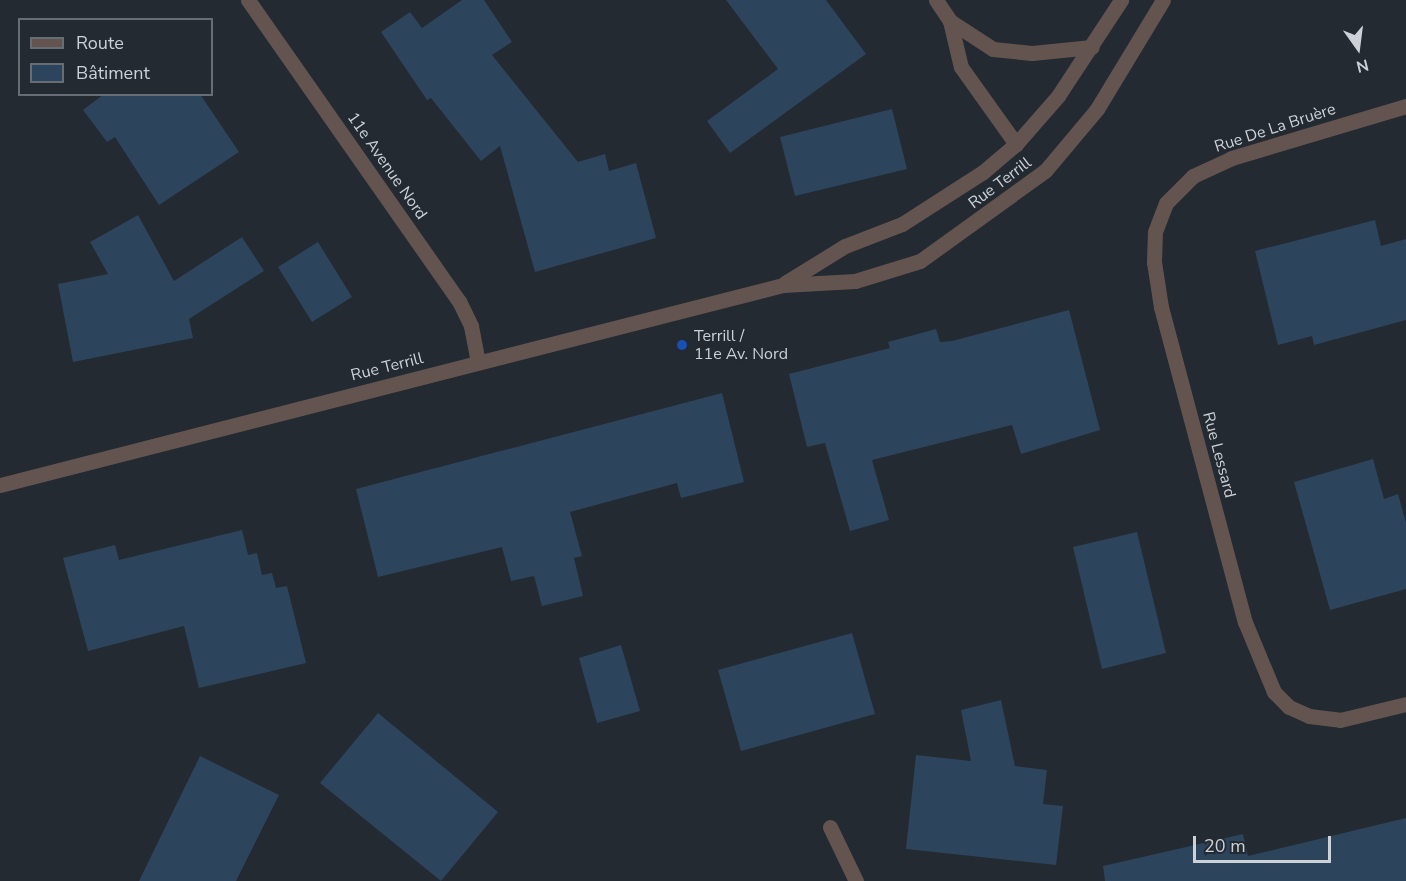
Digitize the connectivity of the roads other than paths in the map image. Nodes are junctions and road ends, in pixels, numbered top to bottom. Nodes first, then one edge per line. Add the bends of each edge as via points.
1 (248, 0) edge
2 (936, 0) edge
3 (1121, 0) edge
4 (1163, 0) edge
5 (950, 21) junction
6 (1092, 47) junction
7 (1406, 106) edge
8 (1016, 144) junction
9 (1166, 203) joint
10 (783, 285) junction
11 (478, 362) junction
12 (0, 485) edge
13 (1406, 704) edge
14 (830, 827) dead end
15 (856, 881) edge

1 - 11 street, 11e Avenue Nord via 459,301 471,326
2 - 5 street
3 - 6 street, Rue Terrill
4 - 10 street, Rue Terrill via 1097,109 1068,146 1045,171 990,214 920,261 855,281
5 - 6 street via 993,49 1032,54
5 - 8 street via 961,67
6 - 8 street, Rue Terrill via 1058,96
7 - 9 street, Rue De La Bruère via 1232,158 1193,176
8 - 10 street, Rue Terrill via 947,197 902,224 845,246
9 - 13 street, Rue Lessard via 1155,231 1154,262 1161,307 1245,622 1262,668 1274,692 1289,707 1309,716 1340,720
10 - 11 street, Rue Terrill
11 - 12 street, Rue Terrill
14 - 15 street

